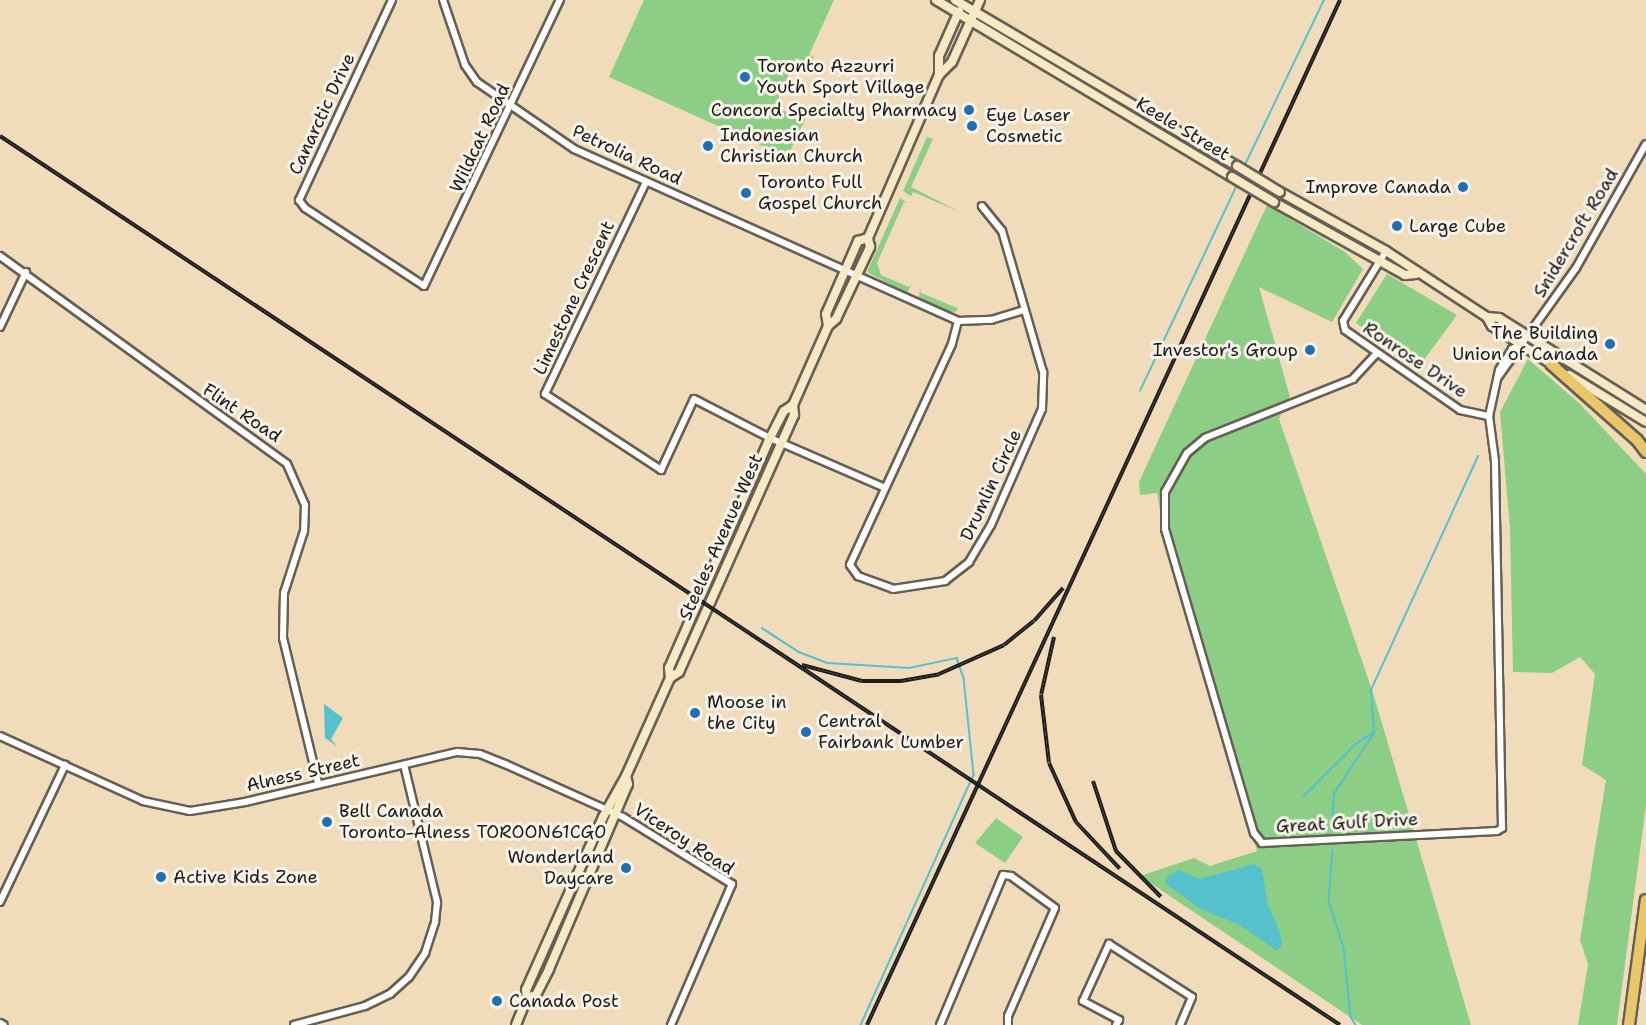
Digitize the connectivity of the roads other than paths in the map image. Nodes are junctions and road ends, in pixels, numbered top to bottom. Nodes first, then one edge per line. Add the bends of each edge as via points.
1 (392, 0) edge
2 (443, 0) edge
3 (560, 0) edge
4 (936, 0) edge
5 (980, 0) edge
6 (961, 1) edge
7 (975, 11) junction
8 (958, 14) junction
9 (970, 21) junction
10 (939, 75) junction
11 (510, 107) junction
12 (1646, 144) edge
13 (646, 182) junction
14 (982, 206) dead end
15 (868, 237) junction
16 (1386, 251) junction
17 (0, 256) edge
18 (1380, 261) junction
19 (845, 271) junction
20 (26, 272) junction
21 (1416, 274) junction
22 (856, 276) junction
23 (424, 286) joint
24 (1024, 310) junction
25 (1487, 317) junction
26 (958, 321) junction
27 (828, 326) junction
28 (0, 327) edge
29 (1528, 336) junction
30 (1521, 345) junction
31 (1377, 353) junction
32 (1551, 364) junction
33 (793, 405) junction
34 (1646, 410) edge
35 (1489, 416) junction
36 (1646, 422) edge
37 (770, 438) junction
38 (781, 443) junction
39 (1646, 452) edge
40 (885, 488) junction
41 (670, 678) junction
42 (0, 736) edge
43 (65, 765) junction
44 (404, 765) junction
45 (318, 783) junction
46 (610, 811) junction
47 (1646, 900) edge
48 (0, 902) edge
49 (538, 964) junction
50 (549, 969) junction
51 (527, 998) junction
52 (0, 1023) edge
53 (4, 1025) edge
54 (294, 1025) edge
55 (516, 1025) edge
56 (671, 1025) edge
57 (940, 1025) edge
58 (1008, 1025) edge
59 (1116, 1025) edge
60 (1180, 1025) edge
61 (1629, 1025) edge

1 - 23 street, Canarctic Drive via 299,200 304,208
2 - 11 street, Petrolia Road via 469,71 480,85
3 - 11 street, Wildcat Road
4 - 8 main road, Keele Street
5 - 7 main road, Steeles Avenue West
6 - 7 main road, Keele Street
6 - 8 main road, Steeles Avenue West
7 - 9 main road, Steeles Avenue West
7 - 16 main road, Keele Street, bridge
8 - 9 main road, Keele Street
8 - 10 main road, Steeles Avenue West via 939,56
9 - 10 main road, Steeles Avenue West via 952,62
9 - 18 main road, Keele Street, bridge
10 - 15 main road, Steeles Avenue West
11 - 13 street, Petrolia Road via 574,149
11 - 23 street, Wildcat Road
12 - 29 street, Snidercroft Road via 1591,244
13 - 19 street, Petrolia Road
13 - 37 street, Limestone Crescent via 545,394 661,470 694,399
14 - 24 street via 1002,231
15 - 19 main road, Steeles Avenue West via 858,241
15 - 22 main road, Steeles Avenue West via 870,247
16 - 18 street, Ronrose Drive
16 - 21 main road, Keele Street via 1411,266
17 - 20 street, Flint Road
18 - 21 main road, Keele Street via 1405,275
18 - 31 street, Ronrose Drive via 1342,321 1345,330
19 - 22 street, Petrolia Road
19 - 27 main road, Steeles Avenue West via 826,314
20 - 28 street
20 - 45 street, Flint Road via 151,369 258,440 287,464 304,505 304,531 284,593 283,638
21 - 25 main road, Keele Street
22 - 26 street, Petrolia Road
22 - 27 main road, Steeles Avenue West via 836,318
24 - 26 street via 991,320
24 - 40 street, Drumlin Circle via 1043,372 1042,409 991,525 969,562 945,580 914,588 893,589 858,576 850,565
25 - 29 main road, Keele Street via 1499,318
25 - 30 main road, Keele Street via 1492,326
26 - 40 street, Drumlin Circle via 952,344
27 - 33 main road, Steeles Avenue West
29 - 30 street, Snidercroft Road
29 - 34 main road, Keele Street
30 - 32 main road, Keele Street
30 - 35 street, Great Gulf Drive via 1498,377
31 - 35 street, Ronrose Drive via 1460,410
31 - 35 street, Great Gulf Drive via 1353,379 1205,438 1181,461 1165,492 1166,530 1254,833 1262,843 1502,828 1495,461
32 - 36 main road, Keele Street
32 - 39 highway
33 - 37 main road, Steeles Avenue West via 784,411
33 - 38 main road, Steeles Avenue West via 795,415
37 - 38 street
37 - 41 main road, Steeles Avenue West via 669,668
38 - 40 street
38 - 41 main road, Steeles Avenue West via 679,672
41 - 46 main road, Steeles Avenue West
42 - 43 street, Alness Street
43 - 45 street, Alness Street via 159,807 190,811
43 - 48 street
44 - 45 street, Alness Street
44 - 46 street, Alness Street via 457,752 480,754
44 - 54 street via 437,902 425,953 409,977 390,994 365,1006
46 - 49 main road, Steeles Avenue West
46 - 50 main road, Steeles Avenue West
46 - 56 street, Viceroy Road via 661,838 732,884
47 - 61 highway
49 - 50 main road
49 - 51 main road, Steeles Avenue West via 526,990
50 - 51 main road, Steeles Avenue West via 536,995
51 - 55 main road, Steeles Avenue West
52 - 53 street
57 - 58 street via 1003,875 1011,876 1055,908 1008,1016
59 - 60 street via 1119,1020 1083,1000 1109,944 1192,997

